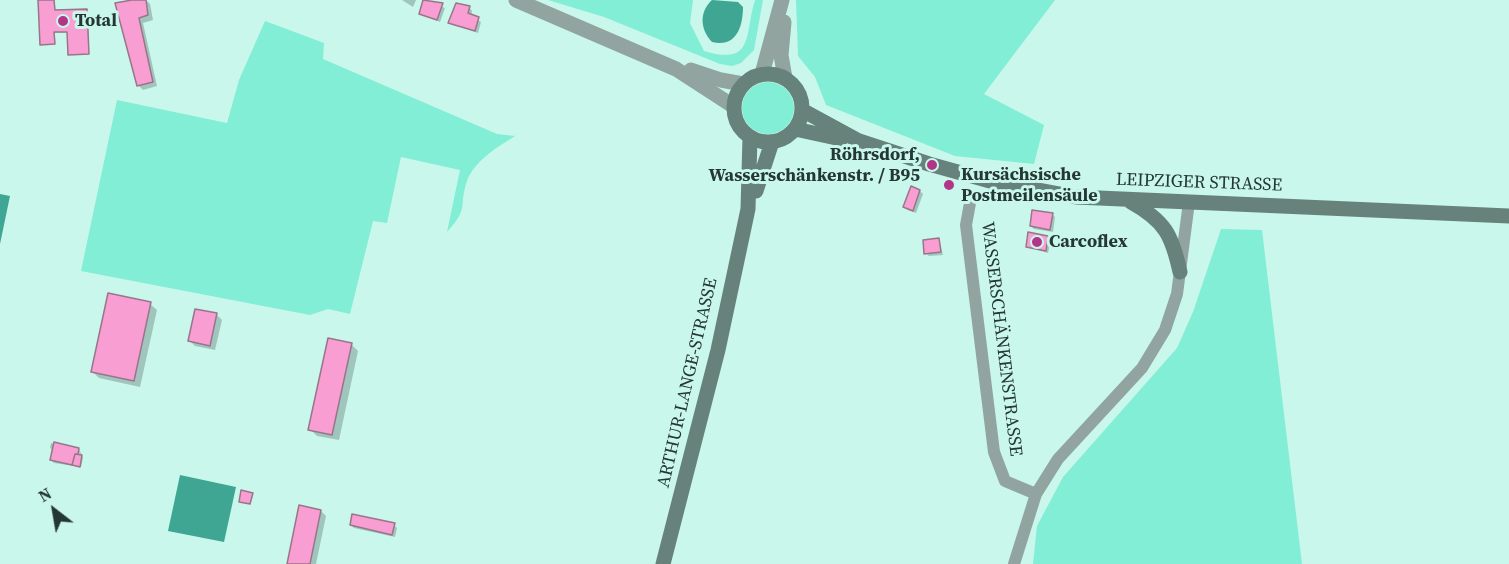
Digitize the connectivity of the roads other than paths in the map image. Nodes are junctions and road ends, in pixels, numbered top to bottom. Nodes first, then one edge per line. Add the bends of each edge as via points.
1 (516, 0) edge
2 (782, 4) edge
3 (676, 69) junction
4 (762, 74) junction
5 (785, 78) junction
6 (743, 84) junction
7 (734, 106) junction
8 (802, 111) junction
9 (795, 129) junction
10 (750, 137) junction
11 (859, 141) junction
12 (772, 142) junction
13 (1128, 201) junction
14 (1189, 202) junction
15 (970, 203) dead end
16 (748, 209) junction
17 (1509, 216) edge
18 (1180, 272) junction
19 (1036, 494) junction
20 (663, 564) edge
21 (1014, 564) edge

1 - 3 street
2 - 4 street
2 - 5 street via 781,55
3 - 6 street
3 - 7 street
4 - 5 main road
4 - 6 main road
5 - 8 main road via 798,91
6 - 7 main road via 736,93
7 - 10 main road via 737,123
8 - 9 main road
8 - 11 main road, LEIPZIGER STRASSE
9 - 11 main road, LEIPZIGER STRASSE
9 - 12 main road
10 - 12 main road
10 - 16 main road, ARTHUR-LANGE-STRASSE
11 - 13 main road, LEIPZIGER STRASSE via 990,181 1076,197
12 - 16 main road, ARTHUR-LANGE-STRASSE
13 - 14 main road, LEIPZIGER STRASSE
13 - 18 main road via 1154,216 1168,231
14 - 17 main road, LEIPZIGER STRASSE
14 - 18 street
15 - 19 street, WASSERSCHÄNKENSTRASSE via 966,225 994,452 1005,481
16 - 20 main road, ARTHUR-LANGE-STRASSE via 718,350
18 - 19 street via 1165,330 1142,368 1058,459
19 - 21 street

